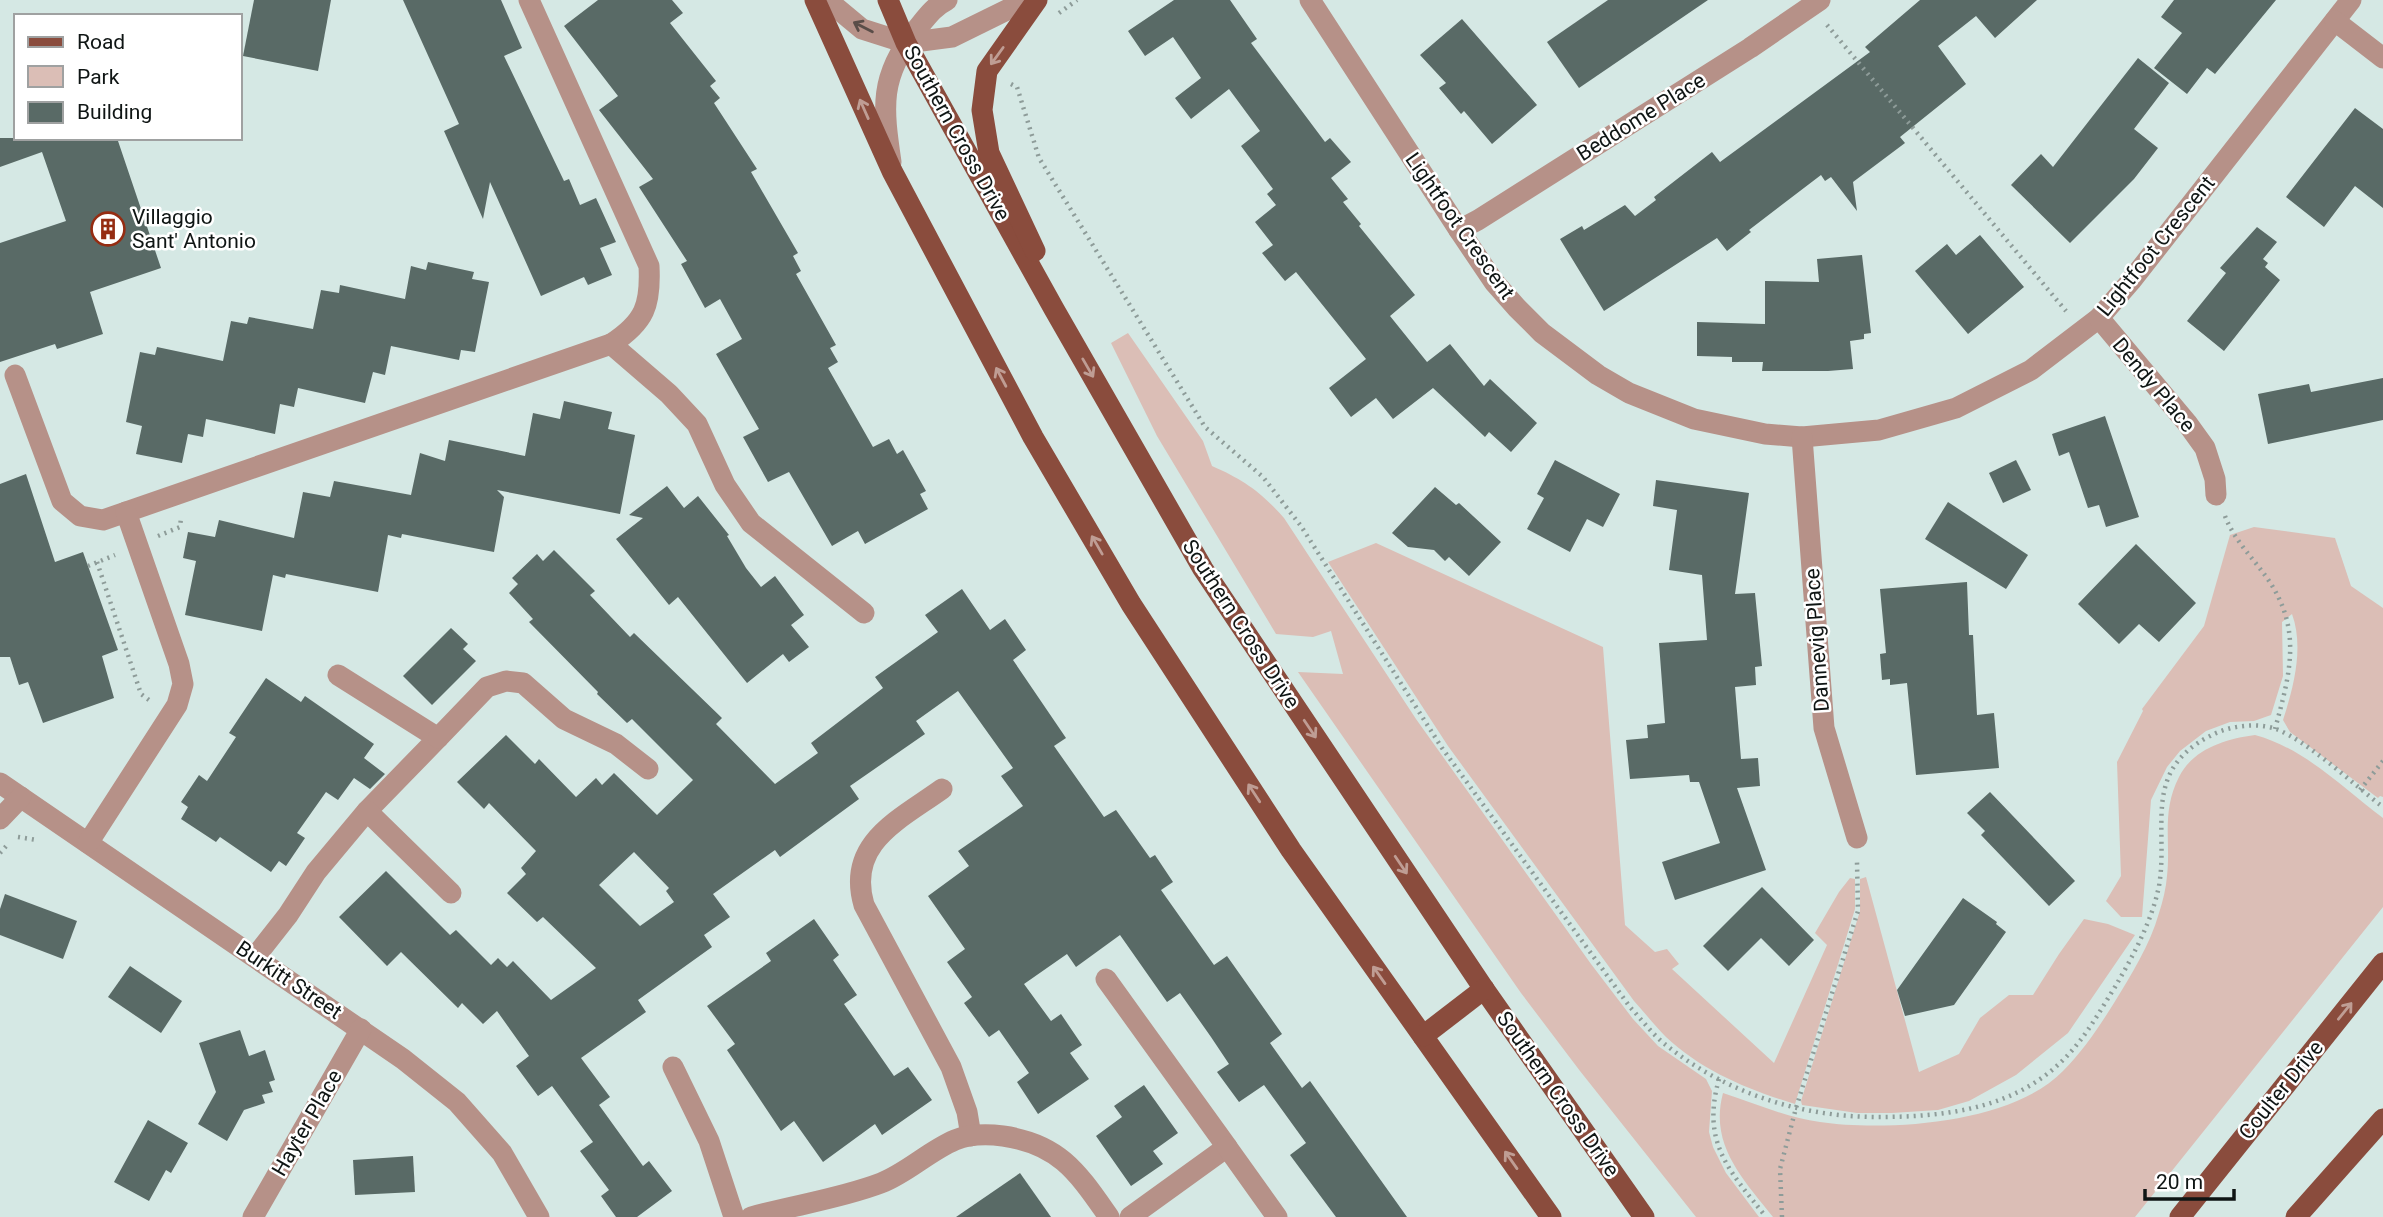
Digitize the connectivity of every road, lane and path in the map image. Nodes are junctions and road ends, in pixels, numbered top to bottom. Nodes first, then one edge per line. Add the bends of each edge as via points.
1 (528, 0) edge
2 (815, 0) edge
3 (827, 0) edge
4 (888, 0) edge
5 (947, 0) edge
6 (1027, 0) edge
7 (1037, 0) edge
8 (1310, 0) edge
9 (2351, 0) edge
10 (1816, 3) edge
11 (2335, 21) junction
12 (906, 43) junction
13 (2383, 58) edge
14 (1017, 87) dead end
15 (892, 172) junction
16 (1459, 230) junction
17 (1054, 309) junction
18 (2090, 325) junction
19 (611, 344) junction
20 (15, 375) dead end
21 (1802, 437) junction
22 (2216, 495) joint
23 (126, 512) junction
24 (97, 562) dead end
25 (864, 612) dead end
26 (338, 675) dead end
27 (170, 715) junction
28 (2275, 729) junction
29 (438, 738) junction
30 (2383, 761) edge
31 (648, 769) dead end
32 (0, 783) edge
33 (942, 789) dead end
34 (2360, 790) junction
35 (21, 797) junction
36 (2383, 807) edge
37 (367, 811) junction
38 (0, 819) edge
39 (1857, 838) joint
40 (88, 843) junction
41 (451, 893) dead end
42 (255, 957) junction
43 (2383, 963) edge
44 (1106, 979) dead end
45 (1484, 989) junction
46 (360, 1029) junction
47 (1423, 1036) junction
48 (673, 1067) dead end
49 (1719, 1079) junction
50 (1796, 1108) junction
51 (2383, 1119) edge
52 (971, 1136) junction
53 (1227, 1147) junction
54 (253, 1217) edge
55 (539, 1217) edge
56 (734, 1217) edge
57 (751, 1217) edge
58 (1109, 1217) edge
59 (1130, 1217) edge
60 (1278, 1217) edge
61 (1551, 1217) edge
62 (1644, 1217) edge
63 (1766, 1217) edge
64 (1782, 1217) edge
65 (2180, 1217) edge
66 (2296, 1217) edge

1 - 19 street via 649,265 645,311
15 -> 2 main road
12 -> 3 street via 862,29
4 - 12 main road, Southern Cross Drive
5 - 12 street via 936,5
6 - 12 street via 952,37
7 -> 17 main road via 987,71 982,110 989,153 1032,241
8 - 16 street, Lightfoot Crescent
9 - 11 street, Lightfoot Crescent
10 - 16 street, Beddome Place
10 - 18 path
11 - 13 street
11 - 18 street, Lightfoot Crescent via 2131,281
12 - 15 street via 887,82 885,117
12 - 17 main road, Southern Cross Drive
14 - 49 path via 1039,158 1205,427 1263,477 1301,526 1442,748 1630,1007 1664,1044
47 -> 15 main road via 1291,850 1131,604 1033,437
16 - 21 street, Lightfoot Crescent via 1517,308 1598,375 1694,419
17 -> 45 main road, Southern Cross Drive via 1202,569
18 - 21 street, Lightfoot Crescent via 2031,370 1956,408 1879,430
18 - 22 street, Dendy Place via 2188,423 2205,448
19 - 23 street
19 - 25 street via 697,424 725,485 751,523
20 - 23 street via 62,501 80,516 103,520
21 - 39 street, Dannevig Place via 1824,728
22 - 28 path via 2231,531 2283,605 2292,640 2289,679
23 - 27 street via 179,664 183,684
24 - 27 path via 141,694
26 - 29 street
27 - 40 street
28 - 34 path
28 - 50 path via 2240,726 2211,735 2194,745 2172,771 2161,803 2159,885 2148,922 2099,1013 2068,1055 2031,1087 1965,1110 1922,1115 1845,1117
29 - 31 street via 487,687 506,681 523,683 564,719 616,744
29 - 37 street
30 - 34 path
32 - 35 street, Burkitt Street
33 - 52 street via 878,835 862,860 859,888 951,1068
34 - 36 path
35 - 38 street
35 - 40 street, Burkitt Street
37 - 41 street
37 - 42 street
39 - 50 path via 1858,911
40 - 42 street, Burkitt Street
42 - 46 street, Burkitt Street
65 -> 43 main road, Coulter Drive
44 - 53 street
45 - 47 main road
45 - 62 main road, Southern Cross Drive
46 - 54 street, Hayter Place
46 - 55 street, Burkitt Street via 457,1102 502,1153
61 -> 47 main road
48 - 56 street via 709,1142
49 - 50 path
49 - 63 path via 1712,1114 1717,1142 1735,1177
50 - 64 path via 1780,1169
51 - 66 main road
52 - 57 street via 955,1140 883,1182
52 - 58 street via 1027,1140 1059,1156
53 - 59 street
53 - 60 street

